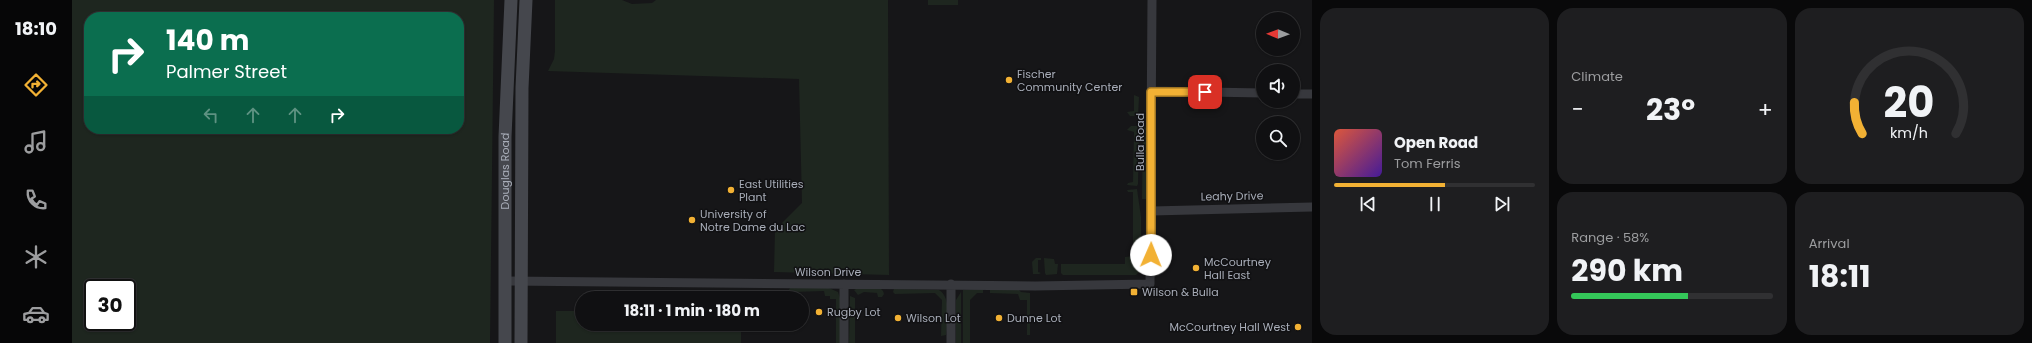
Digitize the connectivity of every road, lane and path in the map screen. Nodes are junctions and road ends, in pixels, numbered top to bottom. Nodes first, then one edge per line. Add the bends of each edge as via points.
1 (512, 0) edge
2 (526, 0) edge
3 (1152, 0) edge
4 (1151, 92) junction
5 (1256, 93) edge
6 (1300, 94) edge
7 (1312, 94) edge
8 (1312, 207) edge
9 (1152, 211) junction
10 (505, 281) junction
11 (521, 281) junction
12 (844, 284) junction
13 (951, 284) junction
14 (1150, 284) joint
15 (505, 343) edge
16 (521, 343) edge
17 (844, 343) edge
18 (950, 343) edge

1 - 10 street, Douglas Road via 505,137
2 - 11 street, Douglas Road via 522,88
3 - 4 street, Bulla Road
4 - 5 street
4 - 9 street, Bulla Road
6 - 7 street
8 - 9 street, Leahy Drive
9 - 14 street, Bulla Road
10 - 11 street, Wilson Drive
10 - 15 street, Douglas Road
11 - 12 street, Wilson Drive
11 - 16 street, Douglas Road
12 - 13 street, Wilson Drive
12 - 17 street
13 - 14 street, Wilson Drive
13 - 18 street

